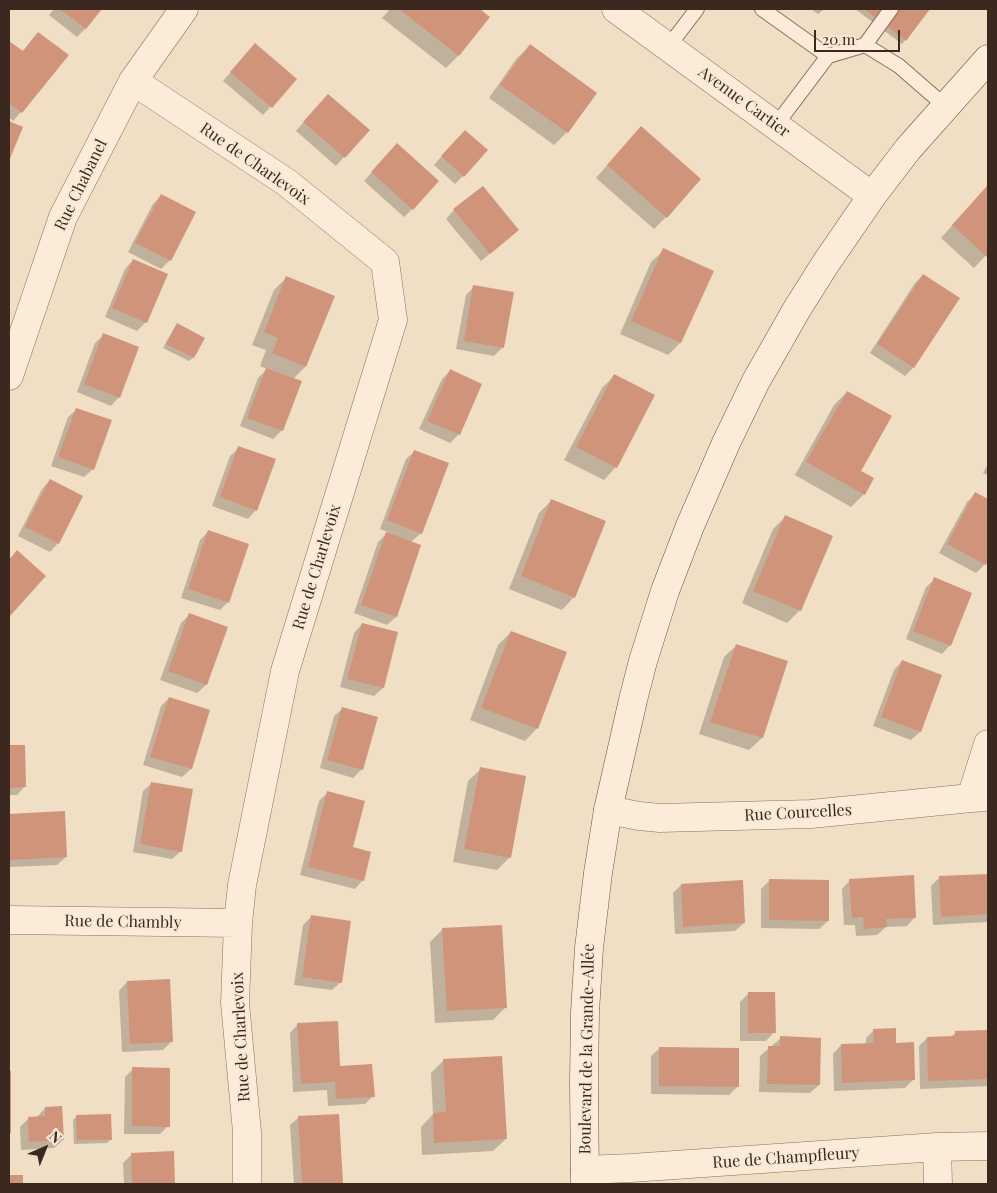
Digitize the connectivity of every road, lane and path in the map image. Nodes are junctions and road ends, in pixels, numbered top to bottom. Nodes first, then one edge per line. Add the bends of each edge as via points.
1 (184, 9) edge
2 (616, 9) edge
3 (697, 9) edge
4 (762, 9) edge
5 (891, 9) edge
6 (865, 45) junction
7 (668, 47) junction
8 (828, 56) junction
9 (988, 59) edge
10 (133, 81) junction
11 (945, 106) junction
12 (776, 125) junction
13 (872, 196) junction
14 (9, 376) edge
15 (988, 744) edge
16 (980, 797) edge
17 (608, 810) junction
18 (9, 920) edge
19 (238, 923) junction
20 (988, 1146) edge
21 (937, 1147) junction
22 (585, 1177) edge
23 (247, 1184) edge
24 (938, 1184) edge

1 - 10 street, Rue Chabanel
2 - 7 street, Avenue Cartier
3 - 7 lane
4 - 8 lane
5 - 6 lane
6 - 8 lane
6 - 11 lane via 900,66
7 - 12 street, Avenue Cartier
8 - 12 lane
9 - 11 street, Boulevard de la Grande-Allée
10 - 14 street, Rue Chabanel via 63,217
10 - 19 street, Rue de Charlevoix via 286,182 385,262 393,320 285,671 242,885
11 - 13 street, Boulevard de la Grande-Allée
12 - 13 street, Avenue Cartier
13 - 17 street, Boulevard de la Grande-Allée via 815,280 770,357 740,412 704,491 643,661
15 - 16 street
16 - 17 street, Rue Courcelles via 811,814 660,818
17 - 22 street, Boulevard de la Grande-Allée via 587,979
18 - 19 street, Rue de Chambly
19 - 23 street, Rue de Charlevoix via 235,1003
20 - 21 street, Rue de Champfleury
21 - 22 street, Rue de Champfleury via 640,1168
21 - 24 street

